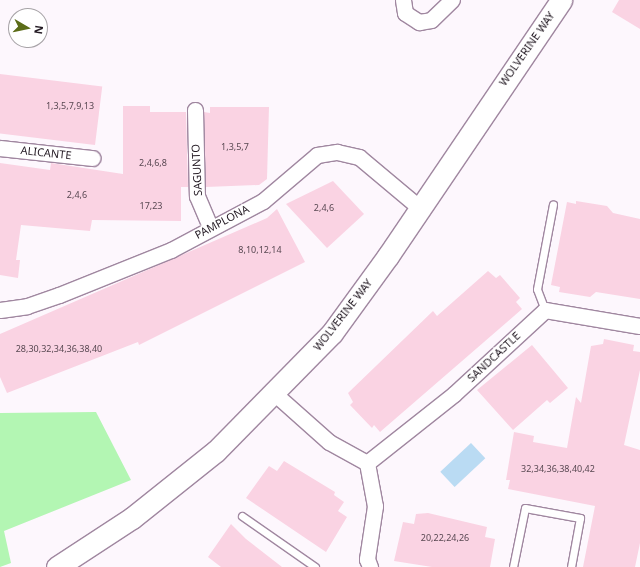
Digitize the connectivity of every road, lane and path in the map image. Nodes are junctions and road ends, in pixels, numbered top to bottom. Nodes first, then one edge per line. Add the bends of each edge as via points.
1 (403, 0) edge
2 (452, 0) edge
3 (561, 0) edge
4 (195, 110) dead end
5 (0, 148) edge
6 (92, 158) dead end
7 (553, 204) dead end
8 (421, 209) junction
9 (210, 227) junction
10 (0, 310) edge
11 (545, 310) junction
12 (640, 326) edge
13 (275, 394) junction
14 (367, 463) junction
15 (242, 516) dead end
16 (57, 567) edge
17 (315, 567) edge
18 (370, 567) edge
19 (513, 567) edge
20 (571, 567) edge

1 - 2 street via 405,13 419,22 431,20
3 - 8 street, WOLVERINE WAY
4 - 9 street, SAGUNTO via 197,196
5 - 6 street, ALICANTE
7 - 11 lane via 537,289
8 - 9 street, PAMPLONA via 359,157 337,152 317,155 263,201
8 - 13 street, WOLVERINE WAY via 332,333
9 - 10 street, PAMPLONA via 171,250 27,306
11 - 12 street
11 - 14 street, SANDCASTLE via 454,394
13 - 14 street via 329,442
13 - 16 street, WOLVERINE WAY via 210,456 132,518
14 - 18 street via 375,506 367,559
15 - 17 lane
19 - 20 lane via 524,508 580,518

